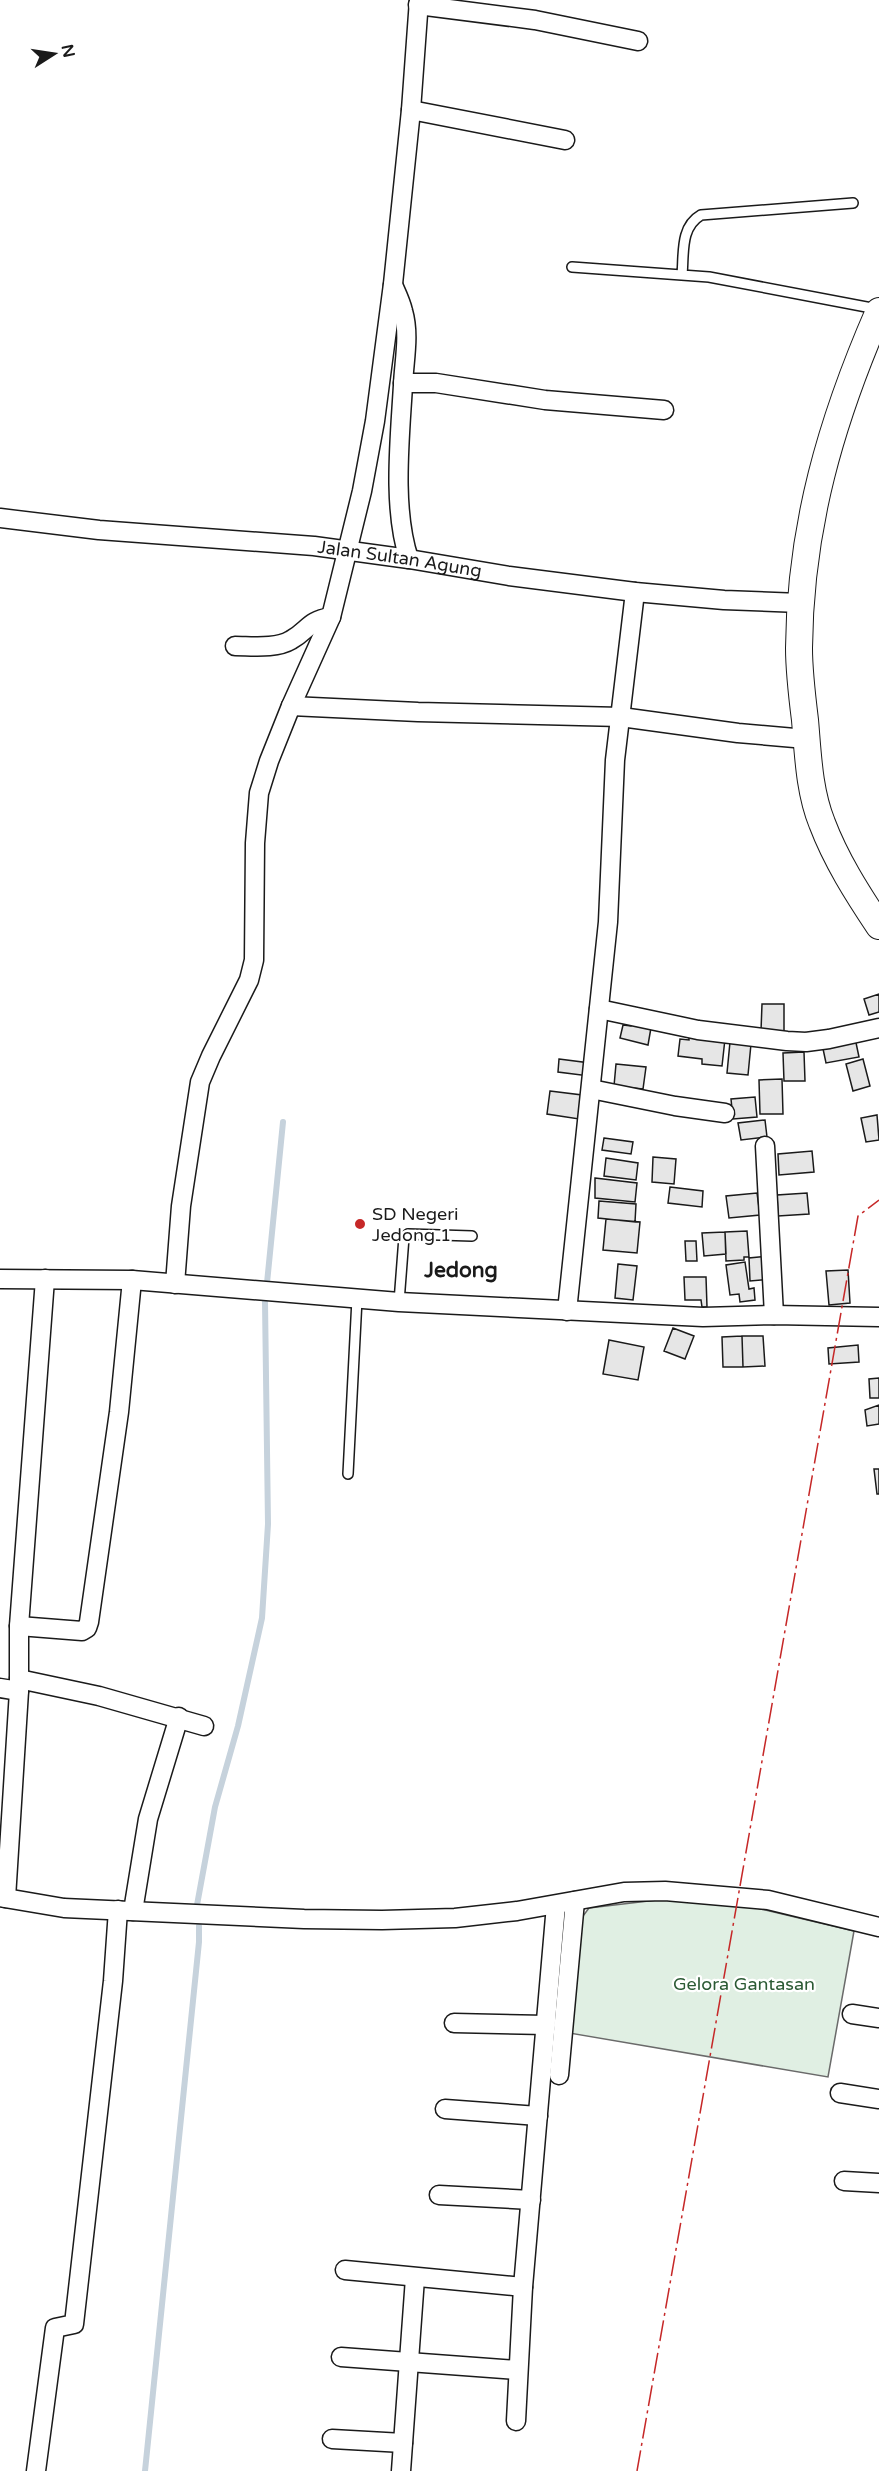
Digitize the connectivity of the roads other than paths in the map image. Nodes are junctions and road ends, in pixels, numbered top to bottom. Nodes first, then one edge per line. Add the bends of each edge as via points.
1 (419, 2) edge
2 (638, 41) dead end
3 (411, 110) junction
4 (565, 140) dead end
5 (854, 203) dead end
6 (572, 267) dead end
7 (682, 275) junction
8 (393, 284) junction
9 (879, 311) edge
10 (403, 383) junction
11 (664, 410) dead end
12 (0, 518) edge
13 (349, 551) junction
14 (409, 559) junction
15 (635, 592) junction
16 (800, 603) junction
17 (331, 617) junction
18 (236, 646) dead end
19 (291, 706) junction
20 (621, 717) junction
21 (806, 739) junction
22 (879, 926) edge
23 (599, 1009) junction
24 (879, 1028) edge
25 (591, 1089) junction
26 (725, 1113) dead end
27 (765, 1146) dead end
28 (472, 1236) dead end
29 (0, 1279) edge
30 (45, 1279) junction
31 (132, 1280) junction
32 (175, 1284) junction
33 (357, 1299) junction
34 (399, 1302) junction
35 (567, 1311) junction
36 (774, 1315) junction
37 (879, 1317) edge
38 (348, 1474) dead end
39 (19, 1626) junction
40 (19, 1685) junction
41 (0, 1688) edge
42 (178, 1717) junction
43 (204, 1726) dead end
44 (3, 1897) edge
45 (566, 1903) junction
46 (126, 1911) junction
47 (879, 1927) edge
48 (852, 2014) dead end
49 (879, 2018) edge
50 (454, 2023) dead end
51 (546, 2025) junction
52 (559, 2075) dead end
53 (840, 2093) dead end
54 (879, 2099) edge
55 (445, 2109) dead end
56 (538, 2116) junction
57 (844, 2181) dead end
58 (879, 2183) edge
59 (439, 2195) dead end
60 (531, 2200) junction
61 (345, 2270) dead end
62 (415, 2278) junction
63 (523, 2287) junction
64 (341, 2356) dead end
65 (409, 2362) junction
66 (518, 2370) junction
67 (516, 2421) dead end
68 (332, 2439) dead end
69 (403, 2443) junction
70 (36, 2471) edge
71 (401, 2471) edge

1 - 2 street
1 - 3 street
3 - 4 street
3 - 8 street
5 - 7 lane via 701,215 689,225 685,236
6 - 7 lane
7 - 9 lane
8 - 10 street via 404,312
8 - 13 street via 375,421
9 - 16 street via 852,373 824,462 804,556
10 - 11 street via 436,383 545,400
10 - 14 street via 400,486
12 - 13 street, Jalan Sultan Agung
13 - 14 street, Jalan Sultan Agung
13 - 17 street
14 - 15 street, Jalan Sultan Agung
15 - 16 street, Jalan Sultan Agung
15 - 20 street
16 - 21 street via 799,651
17 - 18 street via 313,621 290,641
17 - 19 street
19 - 20 street
19 - 32 street via 259,793 254,960 249,980 200,1082 181,1206
20 - 21 street
20 - 23 street via 612,795 610,891
21 - 22 street via 821,821 838,860
23 - 24 street via 714,1033 787,1041 818,1041
23 - 25 street
25 - 26 street
25 - 35 street
27 - 36 street
28 - 34 lane via 408,1234 404,1238
29 - 30 street
30 - 31 street
30 - 39 street
31 - 32 street
31 - 39 street via 119,1412 89,1622 82,1631
32 - 33 street
33 - 34 street
33 - 38 lane
34 - 35 street
35 - 36 street via 703,1317
36 - 37 street
39 - 40 street
40 - 41 street
40 - 42 street via 99,1696
40 - 44 street
42 - 43 street
42 - 46 street
44 - 46 street via 64,1908
45 - 46 street via 455,1918 382,1920
45 - 47 street via 624,1892 720,1895 768,1900
45 - 51 street
45 - 52 street
46 - 70 street via 113,1982 74,2324 55,2328
48 - 49 street
50 - 51 street
51 - 56 street
53 - 54 street
55 - 56 street
56 - 60 street
57 - 58 street
59 - 60 street
60 - 63 street
61 - 62 street
62 - 63 street
62 - 65 street
63 - 66 street
64 - 65 street
65 - 66 street
65 - 69 street
66 - 67 street
68 - 69 street
69 - 71 street

